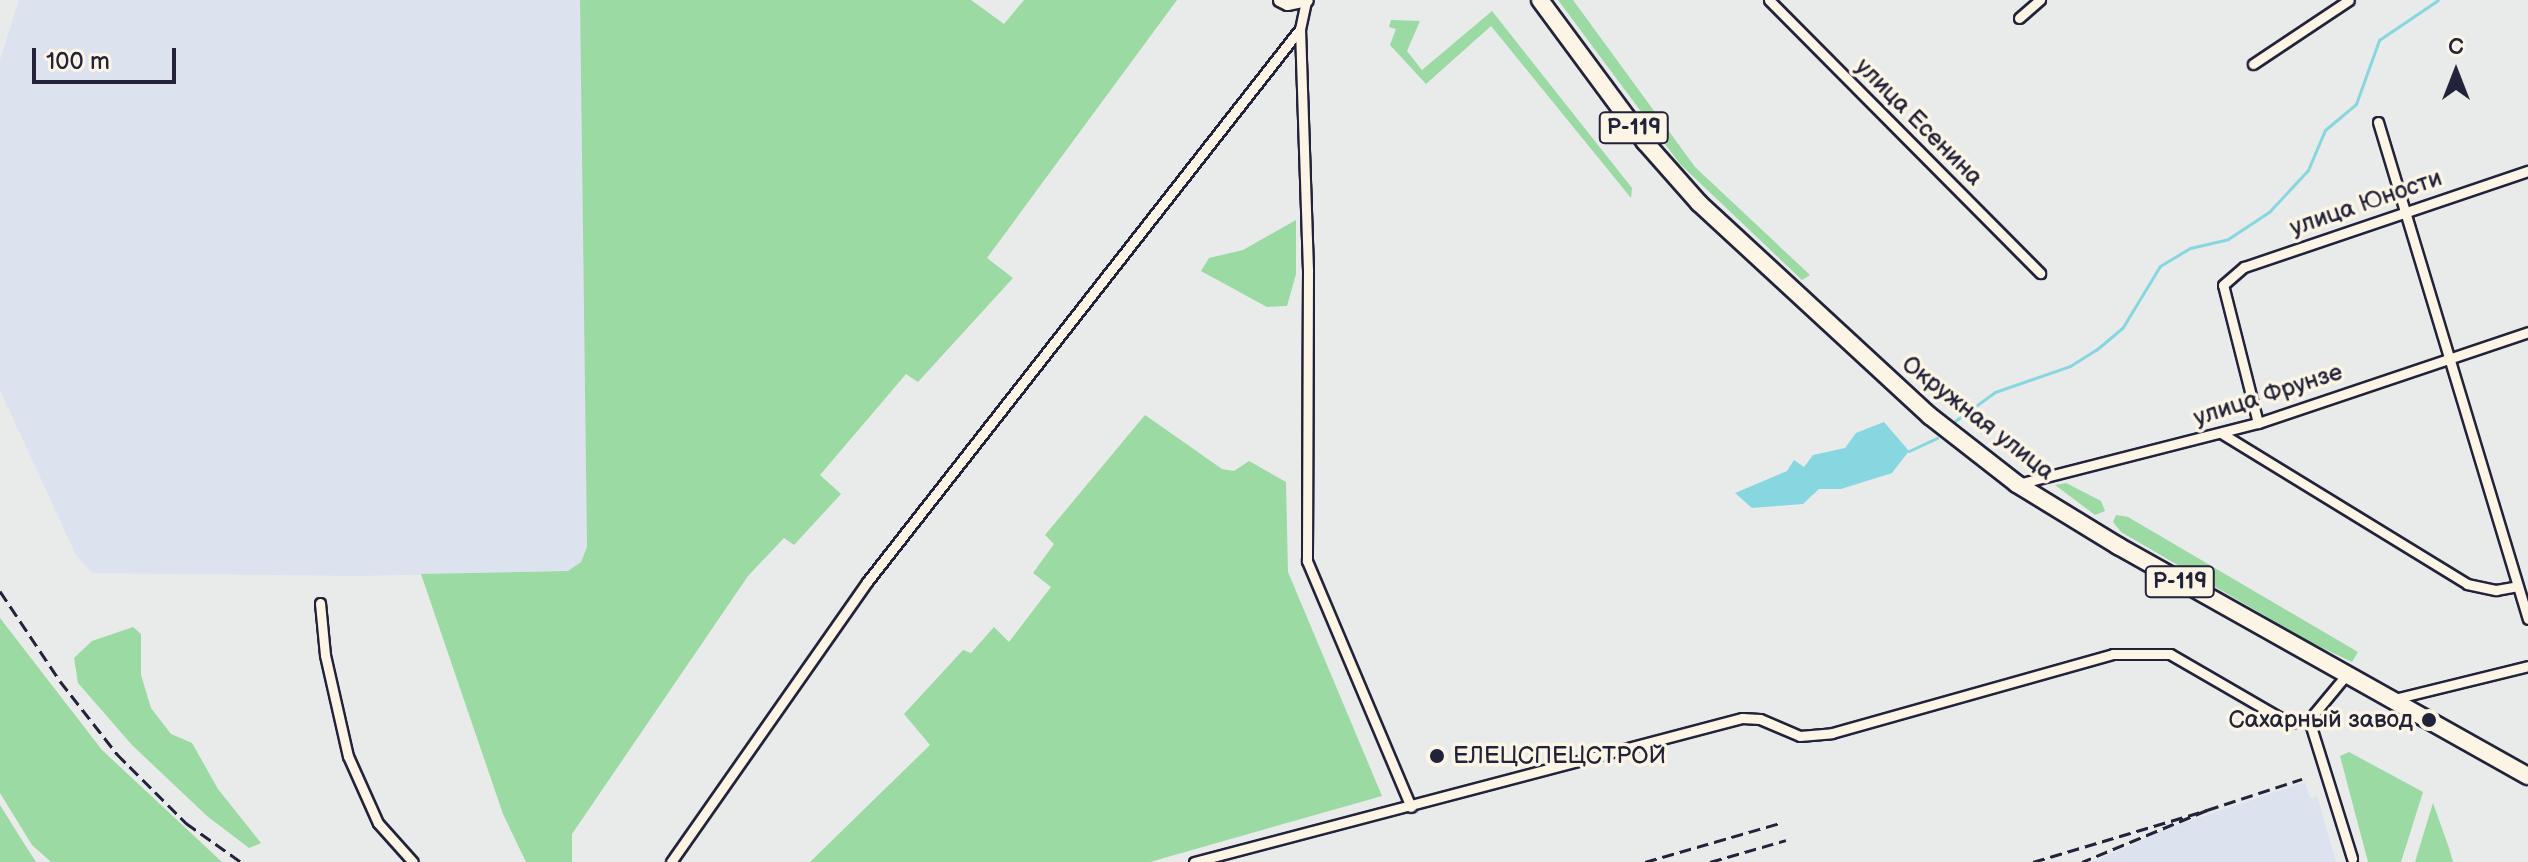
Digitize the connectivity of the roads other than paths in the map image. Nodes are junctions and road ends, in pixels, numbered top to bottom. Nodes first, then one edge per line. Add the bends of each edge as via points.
1 (1279, 0) edge
2 (1540, 0) edge
3 (1769, 0) edge
4 (2040, 0) edge
5 (2349, 0) edge
6 (1306, 1) edge
7 (2019, 18) dead end
8 (1300, 29) junction
9 (2253, 64) dead end
10 (2378, 122) dead end
11 (2528, 171) edge
12 (2406, 209) junction
13 (2040, 273) dead end
14 (2528, 332) edge
15 (2448, 356) junction
16 (2258, 423) junction
17 (2221, 433) junction
18 (2017, 484) junction
19 (2518, 586) junction
20 (320, 603) dead end
21 (2528, 619) edge
22 (2528, 666) edge
23 (2347, 674) junction
24 (2391, 700) junction
25 (2309, 720) junction
26 (2528, 776) edge
27 (1411, 807) junction
28 (2352, 858) dead end
29 (413, 862) edge
30 (671, 862) edge
31 (1194, 862) edge

1 - 6 street
2 - 18 highway, Окружная улица / Р-119 via 1645,142 1741,245 1930,416
3 - 13 street, улица Есенина
4 - 7 street
5 - 9 street
6 - 8 street
8 - 27 street via 1308,266 1307,561
8 - 30 street via 867,582
10 - 12 street
11 - 12 street, улица Юности
12 - 15 street
12 - 16 street, улица Юности via 2244,267 2223,285
14 - 15 street, улица Фрунзе
15 - 16 street, улица Фрунзе
15 - 19 street
16 - 17 street, улица Фрунзе
17 - 18 street, улица Фрунзе
17 - 19 street via 2467,584 2496,590
18 - 23 highway, Окружная улица / Р-119 via 2231,612
19 - 21 street
20 - 29 street via 325,655 348,756 378,823
22 - 24 street
23 - 24 highway, Окружная улица / Р-119
23 - 25 street
24 - 26 highway, Окружная улица / Р-119
25 - 27 street via 2289,723 2170,654 2113,654 1832,733 1800,736 1760,719 1742,718
25 - 28 street
27 - 31 street

